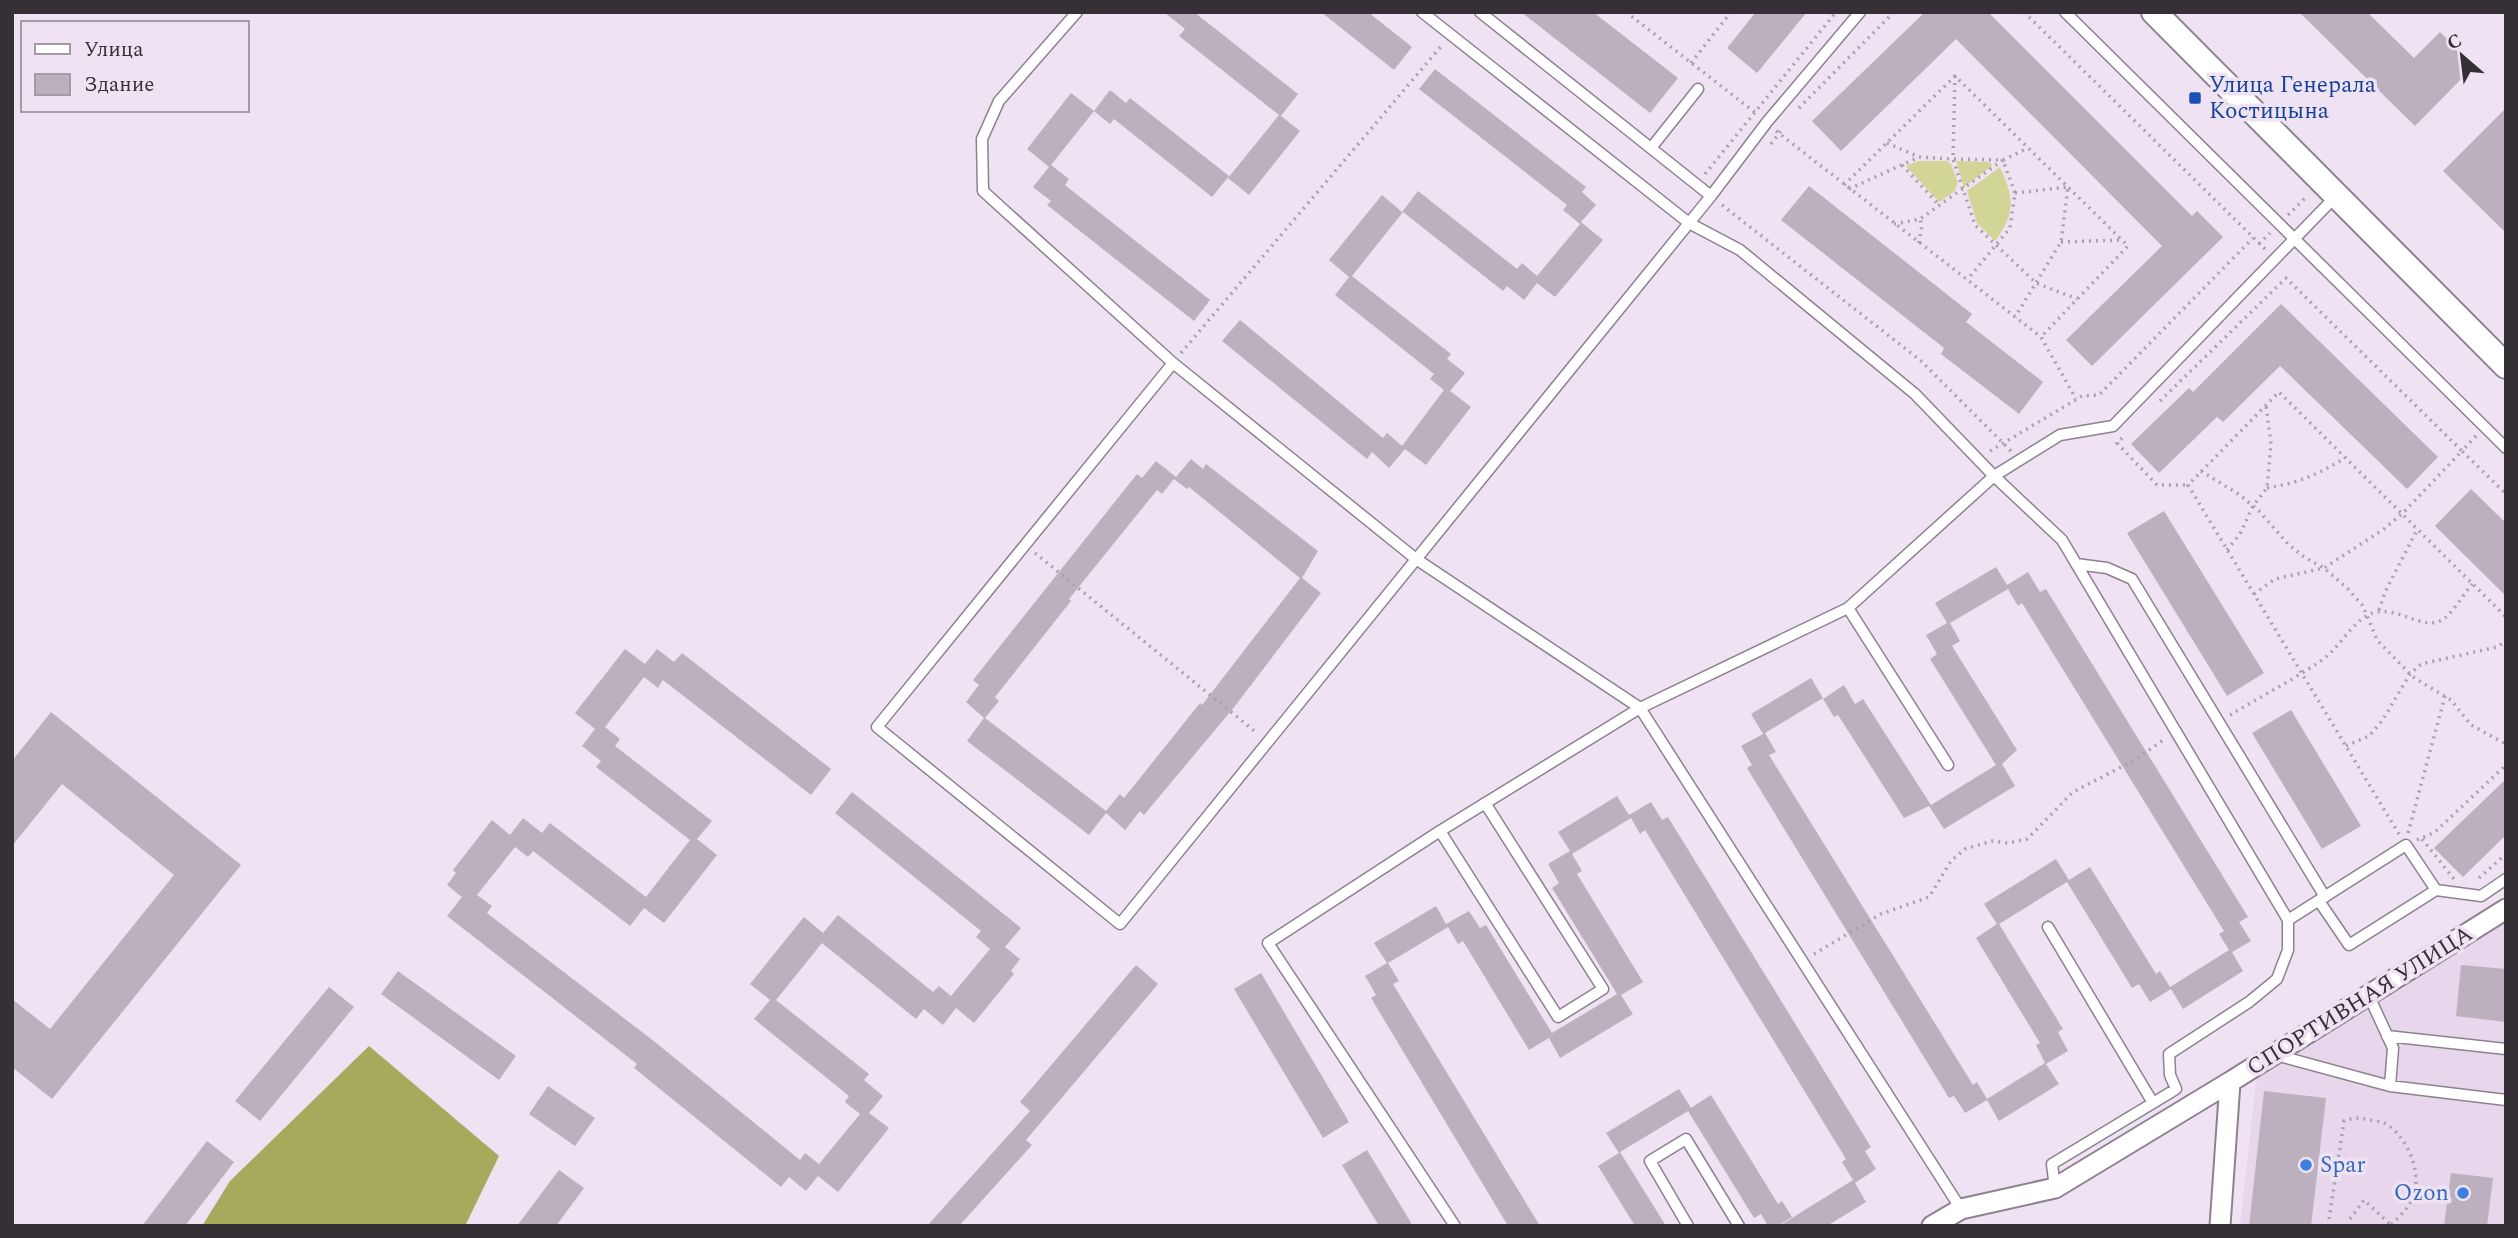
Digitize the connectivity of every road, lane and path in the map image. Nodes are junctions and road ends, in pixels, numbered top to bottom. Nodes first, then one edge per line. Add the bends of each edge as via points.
1 (1077, 12) edge
2 (1422, 12) edge
3 (1480, 12) edge
4 (1626, 12) edge
5 (1720, 12) edge
6 (1731, 12) edge
7 (1860, 12) edge
8 (1895, 12) edge
9 (2024, 12) edge
10 (2065, 12) edge
11 (2154, 12) edge
12 (1727, 18) junction
13 (1450, 35) junction
14 (1691, 63) junction
15 (1955, 76) junction
16 (1698, 89) dead end
17 (1794, 114) dead end
18 (1767, 122) junction
19 (1786, 124) dead end
20 (1778, 134) junction
21 (1887, 143) junction
22 (1770, 144) dead end
23 (1651, 148) junction
24 (2028, 148) junction
25 (1919, 157) junction
26 (1953, 159) junction
27 (2003, 160) junction
28 (1902, 165) junction
29 (1844, 185) junction
30 (2068, 187) junction
31 (2330, 188) junction
32 (1849, 189) junction
33 (1963, 189) junction
34 (2015, 193) junction
35 (1711, 196) junction
36 (1723, 205) junction
37 (1940, 206) junction
38 (1920, 219) junction
39 (1689, 223) junction
40 (1894, 224) junction
41 (2279, 225) junction
42 (1702, 230) junction
43 (2253, 238) junction
44 (2122, 240) junction
45 (2294, 240) junction
46 (2061, 242) junction
47 (1919, 243) junction
48 (2259, 244) junction
49 (1995, 246) junction
50 (2275, 260) junction
51 (2286, 278) junction
52 (1967, 280) junction
53 (2036, 283) junction
54 (2077, 299) junction
55 (2015, 317) junction
56 (2041, 337) junction
57 (1173, 363) junction
58 (2506, 366) edge
59 (2076, 399) junction
60 (2157, 404) dead end
61 (2266, 405) junction
62 (2485, 427) junction
63 (2127, 433) dead end
64 (2003, 443) junction
65 (2506, 448) edge
66 (2462, 451) junction
67 (2345, 457) junction
68 (1977, 459) junction
69 (2020, 460) junction
70 (2201, 471) junction
71 (1994, 476) junction
72 (2188, 485) junction
73 (2267, 488) junction
74 (2506, 494) edge
75 (2253, 506) junction
76 (2402, 514) junction
77 (2417, 530) junction
78 (1025, 545) junction
79 (2227, 550) junction
80 (1416, 559) junction
81 (2076, 564) junction
82 (2324, 568) junction
83 (2472, 584) junction
84 (2254, 594) junction
85 (1848, 608) junction
86 (2379, 610) junction
87 (2368, 615) junction
88 (2506, 617) edge
89 (2506, 641) edge
90 (2301, 672) junction
91 (2410, 674) junction
92 (2445, 696) junction
93 (1640, 708) junction
94 (2219, 722) junction
95 (2176, 731) junction
96 (1268, 742) junction
97 (2506, 744) edge
98 (2346, 746) junction
99 (1948, 765) dead end
100 (2506, 765) edge
101 (1485, 803) junction
102 (1440, 831) junction
103 (2422, 838) junction
104 (2406, 845) junction
105 (2506, 854) edge
106 (2506, 880) edge
107 (2456, 882) dead end
108 (2472, 884) dead end
109 (2436, 890) junction
110 (2322, 899) junction
111 (2506, 909) edge
112 (2288, 920) junction
113 (2048, 927) dead end
114 (1802, 961) junction
115 (2369, 996) junction
116 (2387, 1035) junction
117 (2506, 1049) edge
118 (2276, 1055) junction
119 (2230, 1082) junction
120 (2390, 1086) junction
121 (2506, 1100) edge
122 (2153, 1103) junction
123 (2055, 1188) junction
124 (1961, 1209) junction
125 (2390, 1225) edge
126 (1455, 1226) edge
127 (1688, 1226) edge
128 (1739, 1226) edge
129 (1932, 1226) edge
130 (2220, 1226) edge
131 (2329, 1226) edge
132 (2350, 1226) edge

1 - 57 lane via 999,101 982,139 983,191
2 - 13 lane
3 - 23 lane
4 - 14 path
5 - 12 path
6 - 12 path
7 - 18 lane
8 - 17 path
9 - 43 path
10 - 41 lane
11 - 31 street
12 - 14 path
13 - 39 lane
13 - 57 path
14 - 18 path
15 - 21 path
15 - 24 path
15 - 26 path
16 - 23 lane
18 - 20 path
18 - 35 lane
19 - 20 path
20 - 22 path
20 - 29 path
21 - 25 path
21 - 29 path
23 - 35 lane
24 - 27 path
24 - 30 path
25 - 26 path
25 - 28 path
26 - 27 path
26 - 33 path
27 - 33 path
27 - 34 path
28 - 32 path
28 - 37 path
29 - 32 path
30 - 34 path
30 - 44 path
30 - 46 path
31 - 41 path
31 - 45 lane
31 - 58 street
32 - 40 path
33 - 37 path
33 - 49 path via 1975,225
34 - 49 path via 2010,228
35 - 36 path
35 - 39 lane
36 - 42 path
36 - 64 path via 1921,361
37 - 38 path
38 - 40 path
38 - 47 path
39 - 42 lane
39 - 80 lane
40 - 47 path
41 - 45 lane
41 - 48 path
42 - 68 lane via 1740,250 1915,394
43 - 48 path
43 - 59 path via 2099,395
44 - 46 path
44 - 54 path via 2128,246
45 - 50 lane
45 - 62 lane
46 - 53 path
47 - 52 path
48 - 50 path
49 - 52 path
49 - 53 path
50 - 51 path
50 - 69 lane via 2113,426 2060,436
51 - 60 path
51 - 66 path
52 - 55 path
53 - 54 path
53 - 55 path
54 - 56 path
55 - 56 path
56 - 59 path
57 - 78 lane
57 - 80 lane
59 - 64 path
61 - 67 path via 2279,392
61 - 70 path
61 - 73 path via 2271,444
62 - 65 lane
62 - 66 path
63 - 72 path via 2117,443 2157,485
64 - 68 path
64 - 69 path
66 - 74 path
66 - 76 path
67 - 73 path via 2316,475
67 - 76 path
68 - 71 lane
69 - 71 lane
70 - 72 path
70 - 75 path
71 - 81 lane via 2062,540
71 - 85 lane
72 - 79 path
73 - 75 path
75 - 79 path
75 - 82 path via 2288,544
76 - 77 path
76 - 82 path
77 - 83 path
77 - 86 path
78 - 96 path
78 - 96 lane via 877,727 1004,830 1120,924
79 - 84 path
80 - 93 lane
80 - 96 lane
81 - 94 lane via 2106,568 2132,579
81 - 95 lane
82 - 84 path via 2275,579
82 - 87 path
83 - 86 path via 2436,622 2423,623
83 - 88 path
84 - 90 path
85 - 93 lane
85 - 99 lane
86 - 87 path
87 - 90 path via 2324,659
87 - 91 path via 2377,640
89 - 91 path via 2421,664
90 - 94 path
90 - 98 path
91 - 92 path
91 - 98 path via 2369,736
92 - 97 path via 2471,725
92 - 104 path
93 - 101 lane
93 - 114 lane
94 - 110 lane
95 - 112 lane
95 - 114 path via 2134,760 2073,792 2027,839 1992,841 1965,849 1951,861 1929,897 1881,914
98 - 104 path
100 - 103 path via 2435,832
101 - 102 lane
101 - 102 lane via 1603,989 1558,1017
102 - 126 lane via 1268,943
103 - 104 path
103 - 107 path
104 - 109 lane
104 - 110 lane
105 - 108 path
106 - 109 lane via 2481,895
109 - 110 lane via 2349,945
110 - 112 lane
111 - 115 street, СПОРТИВНАЯ УЛИЦА
112 - 122 lane via 2288,950 2277,979 2169,1054 2176,1089
113 - 122 lane
114 - 124 lane
115 - 116 lane
115 - 118 street, СПОРТИВНАЯ УЛИЦА
116 - 117 lane
116 - 120 lane via 2393,1048
118 - 119 street, СПОРТИВНАЯ УЛИЦА
118 - 120 lane
119 - 123 street
119 - 130 street, СПОРТИВНАЯ УЛИЦА
120 - 121 lane
122 - 123 lane via 2052,1164
123 - 124 street
124 - 129 street
125 - 131 path via 2410,1205 2415,1188 2410,1154 2383,1122 2353,1117 2344,1121
125 - 132 path via 2364,1200
127 - 128 lane via 1650,1161 1686,1139

